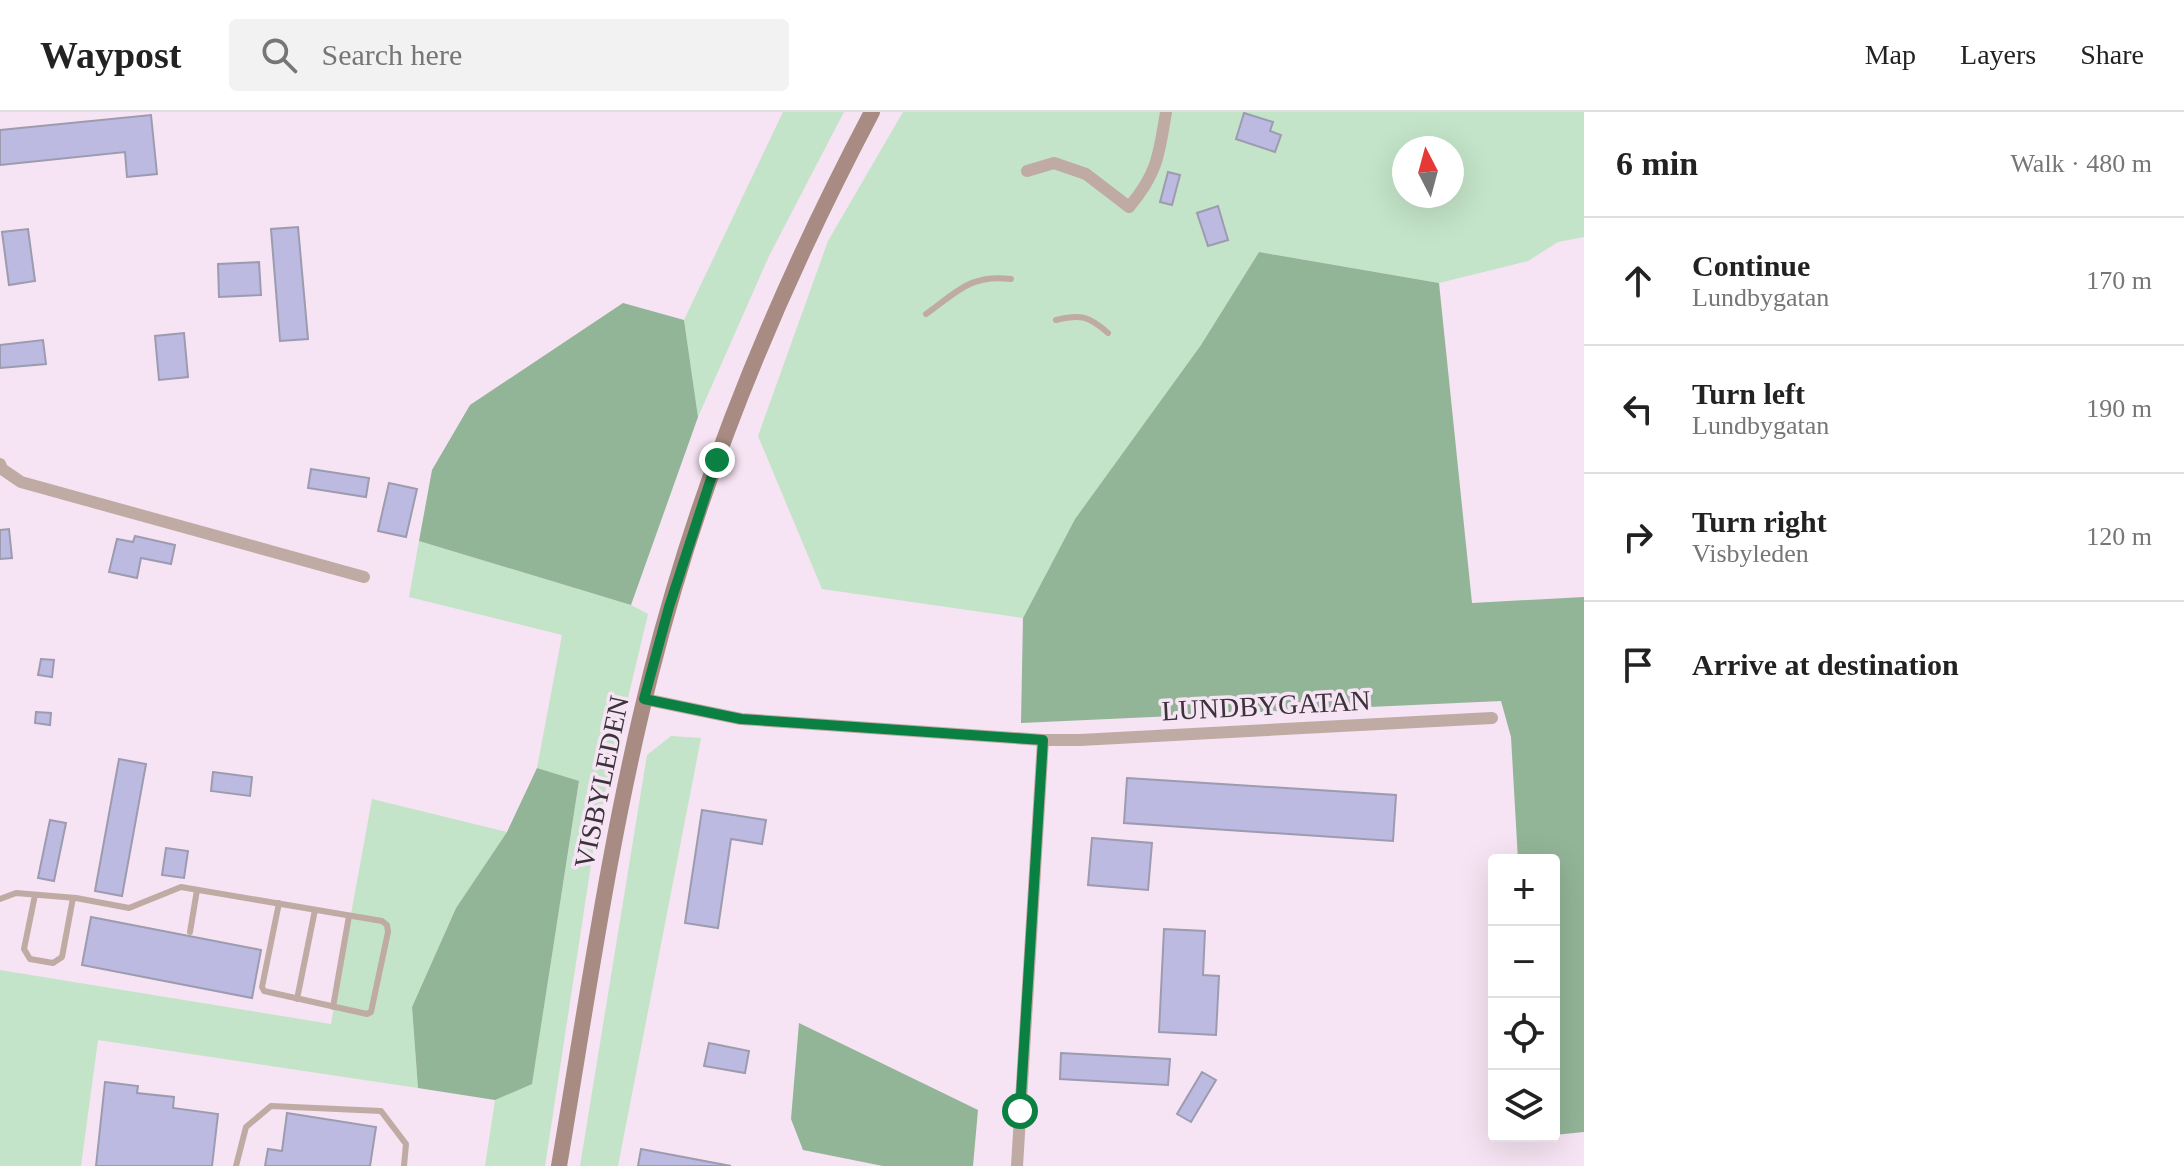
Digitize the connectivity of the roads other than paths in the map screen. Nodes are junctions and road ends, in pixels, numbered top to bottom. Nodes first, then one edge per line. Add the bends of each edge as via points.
1 (872, 112) edge
2 (1166, 112) edge
3 (1027, 171) dead end
4 (1011, 279) dead end
5 (926, 314) dead end
6 (1056, 320) dead end
7 (1108, 333) dead end
8 (0, 464) edge
9 (364, 577) dead end
10 (644, 699) junction
11 (1492, 718) dead end
12 (1043, 740) junction
13 (197, 890) junction
14 (35, 895) junction
15 (73, 898) junction
16 (0, 899) edge
17 (279, 903) junction
18 (315, 910) junction
19 (349, 916) junction
20 (190, 932) dead end
21 (297, 999) junction
22 (333, 1007) junction
23 (236, 1166) edge
24 (404, 1166) edge
25 (559, 1166) edge
26 (1017, 1166) edge

1 - 10 main road, VISBYLEDEN via 753,365 697,520
2 - 3 street via 1158,162 1129,207 1086,174 1054,163
4 - 5 lane via 979,279
6 - 7 lane via 1082,316
8 - 9 street via 21,482
10 - 12 street, LUNDBYGATAN via 741,719
10 - 25 main road, VISBYLEDEN via 607,879
11 - 12 street, LUNDBYGATAN
12 - 26 street
13 - 15 lane via 181,887 129,908
13 - 17 lane
13 - 20 lane
14 - 15 lane
14 - 15 lane via 24,949 30,959 53,963 62,957
14 - 16 lane via 16,893
17 - 18 lane
17 - 21 lane via 262,987
18 - 19 lane
18 - 21 lane
19 - 22 lane
19 - 22 lane via 382,921 388,932 371,1012
21 - 22 lane
23 - 24 lane via 246,1127 271,1106 381,1111 406,1144

